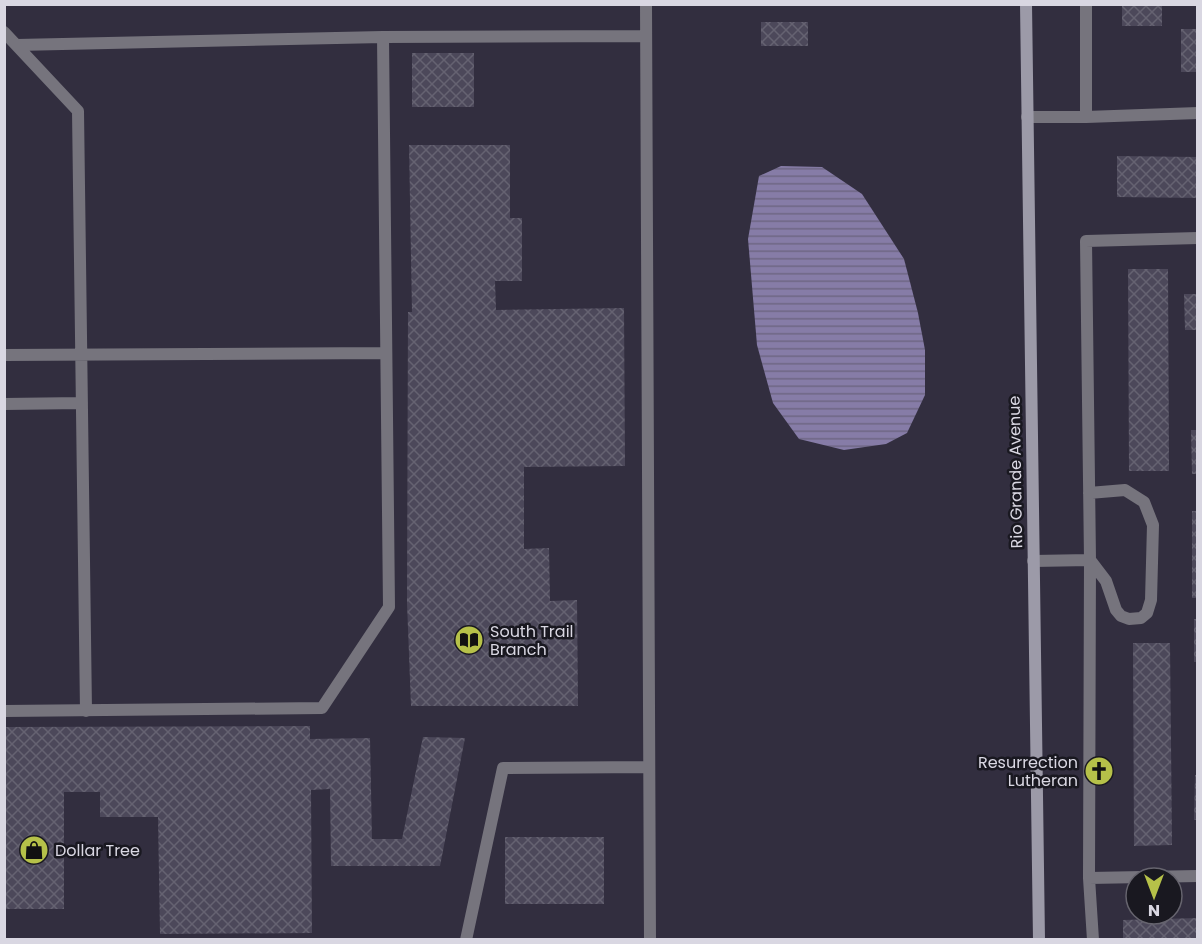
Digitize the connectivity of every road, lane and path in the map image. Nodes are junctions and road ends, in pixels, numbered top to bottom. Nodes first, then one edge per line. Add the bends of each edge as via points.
1 (646, 4) edge
2 (1026, 4) edge
3 (1086, 4) edge
4 (4, 33) edge
5 (646, 36) junction
6 (383, 37) junction
7 (17, 45) junction
8 (1197, 113) edge
9 (1027, 117) junction
10 (1086, 117) junction
11 (1197, 238) edge
12 (386, 353) junction
13 (81, 354) junction
14 (4, 355) edge
15 (82, 403) junction
16 (4, 404) edge
17 (1089, 493) junction
18 (1090, 560) junction
19 (1033, 561) junction
20 (4, 711) edge
21 (86, 711) junction
22 (648, 767) junction
23 (1197, 876) edge
24 (1089, 878) junction
25 (466, 939) edge
26 (650, 939) edge
27 (1039, 939) edge
28 (1093, 939) edge

1 - 5 lane
2 - 9 street, Rio Grande Avenue
3 - 10 lane
4 - 7 lane
5 - 6 lane
5 - 22 lane
6 - 7 lane
6 - 12 lane
7 - 13 lane via 78,111
8 - 10 lane
9 - 10 lane
9 - 19 street, Rio Grande Avenue
11 - 17 lane via 1086,241
12 - 13 lane
12 - 21 lane via 389,607 322,708
13 - 14 lane
13 - 15 lane
15 - 16 lane
15 - 21 lane
17 - 18 lane
17 - 18 lane via 1125,490 1144,501 1152,525 1151,600 1147,613 1141,618 1121,616 1106,581
18 - 19 lane
18 - 24 lane
19 - 27 street, Rio Grande Avenue
20 - 21 lane
22 - 25 lane via 502,768
22 - 26 lane
23 - 24 lane
24 - 28 lane

